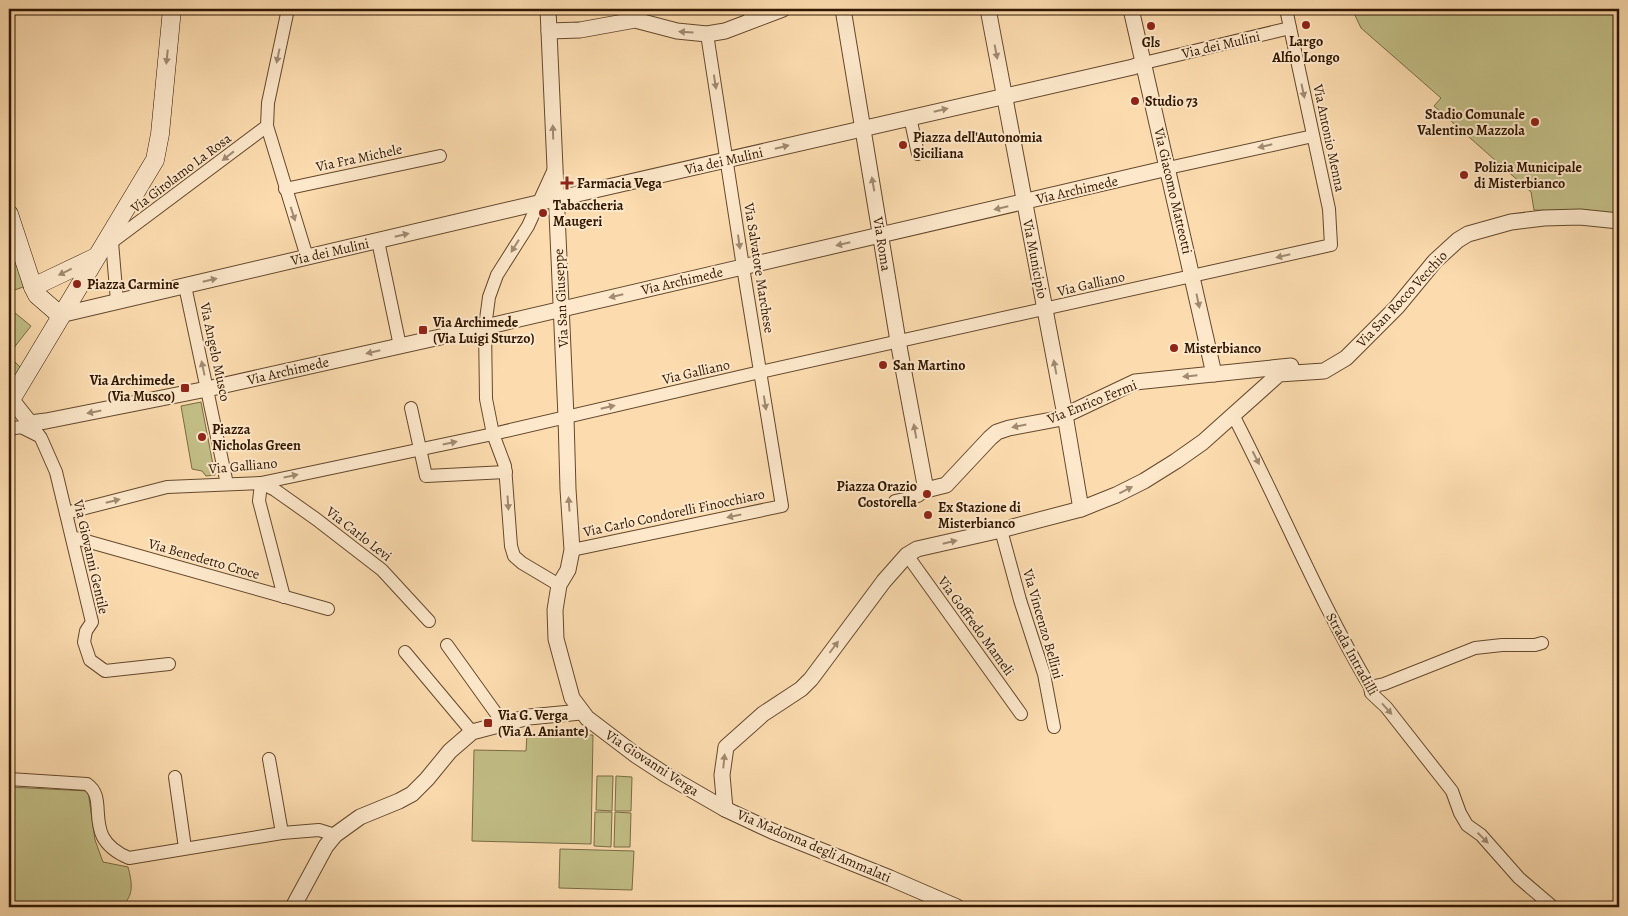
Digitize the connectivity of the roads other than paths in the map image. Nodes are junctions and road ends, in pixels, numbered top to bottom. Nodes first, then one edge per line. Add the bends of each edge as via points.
1 (172, 9) edge
2 (288, 9) edge
3 (548, 9) edge
4 (783, 9) edge
5 (843, 9) edge
6 (988, 9) edge
7 (1131, 9) edge
8 (1286, 9) edge
9 (751, 15) edge
10 (1290, 28) junction
11 (549, 31) junction
12 (707, 34) junction
13 (1144, 63) junction
14 (1004, 95) junction
15 (910, 117) junction
16 (267, 126) junction
17 (863, 128) junction
18 (1313, 136) junction
19 (918, 154) dead end
20 (440, 156) dead end
21 (727, 160) junction
22 (555, 167) junction
23 (1168, 168) junction
24 (285, 189) junction
25 (556, 199) junction
26 (538, 203) junction
27 (1024, 203) junction
28 (9, 214) edge
29 (1619, 221) edge
30 (881, 235) junction
31 (378, 241) junction
32 (1331, 245) joint
33 (105, 247) junction
34 (307, 257) junction
35 (743, 267) junction
36 (1193, 277) junction
37 (32, 285) junction
38 (185, 286) junction
39 (123, 300) junction
40 (562, 308) junction
41 (1044, 310) junction
42 (58, 319) junction
43 (485, 327) junction
44 (898, 341) junction
45 (400, 346) junction
46 (1335, 364) junction
47 (760, 372) junction
48 (1214, 374) junction
49 (208, 389) junction
50 (10, 401) edge
51 (411, 408) dead end
52 (1064, 415) junction
53 (1233, 415) junction
54 (566, 417) junction
55 (9, 419) edge
56 (48, 421) junction
57 (20, 426) edge
58 (493, 434) junction
59 (41, 438) junction
60 (420, 449) junction
61 (506, 472) junction
62 (261, 482) junction
63 (227, 484) junction
64 (925, 484) junction
65 (895, 501) dead end
66 (782, 506) joint
67 (1081, 509) junction
68 (66, 513) junction
69 (1000, 530) junction
70 (72, 537) junction
71 (572, 550) junction
72 (907, 556) junction
73 (559, 585) junction
74 (284, 597) junction
75 (328, 609) dead end
76 (429, 621) dead end
77 (1542, 643) dead end
78 (447, 645) dead end
79 (406, 652) dead end
80 (169, 664) dead end
81 (1370, 687) junction
82 (572, 698) junction
83 (581, 712) junction
84 (1021, 714) dead end
85 (529, 717) junction
86 (503, 723) junction
87 (1054, 727) dead end
88 (472, 732) junction
89 (268, 759) dead end
90 (175, 777) dead end
91 (9, 779) edge
92 (725, 809) junction
93 (282, 833) junction
94 (335, 835) junction
95 (185, 848) junction
96 (293, 907) edge
97 (957, 907) edge
98 (1553, 907) edge

1 -> 33 main road via 155,160
2 -> 16 street via 268,103
3 - 11 street, Via San Giuseppe
4 - 9 street
5 - 17 street, Via Roma
6 -> 14 street, Via Municipio
7 - 13 street, Via Giacomo Matteotti
8 - 10 street, Via Antonio Menna
9 - 12 street via 725,31
10 - 13 street, Via dei Mulini
10 -> 18 street, Via Antonio Menna
12 -> 11 street via 677,31 635,20 580,30
22 -> 11 street, Via San Giuseppe
12 -> 21 street, Via Salvatore Marchese
13 - 14 street, Via dei Mulini
13 - 23 street, Via Giacomo Matteotti
15 -> 14 street, Via dei Mulini
14 - 27 street, Via Municipio
15 - 17 street, Via dei Mulini
15 - 19 street
16 - 24 street
16 -> 33 street, Via Girolamo La Rosa
21 -> 17 street, Via dei Mulini
30 -> 17 street, Via Roma
18 -> 23 street, Via Archimede
18 - 32 street, Via Antonio Menna via 1329,209
20 - 24 street, Via Fra Michele
21 - 25 street, Via dei Mulini
21 -> 35 street, Via Salvatore Marchese
22 - 25 street, Via San Giuseppe
22 - 26 street
23 - 27 street, Via Archimede
23 - 36 street, Via Giacomo Matteotti
24 -> 34 street
25 - 26 street, Via dei Mulini
25 - 40 street, Via San Giuseppe
31 -> 26 street, Via dei Mulini
26 -> 43 street via 528,226 497,275 489,297
27 -> 30 street, Via Archimede
27 - 41 street, Via Municipio
28 - 37 main road
29 - 46 street, Via San Rocco Vecchio via 1544,218 1511,222 1468,234 1435,261 1381,325 1346,358
30 -> 35 street, Via Archimede
30 - 44 street, Via Roma
31 - 34 street, Via dei Mulini
31 - 45 street
32 -> 36 street, Via Galliano
33 -> 37 main road
33 - 39 street
33 - 42 main road
38 -> 34 street, Via dei Mulini
35 -> 40 street, Via Archimede
35 - 47 street, Via Salvatore Marchese
36 - 41 street, Via Galliano
36 -> 48 street, Via Giacomo Matteotti
37 - 42 main road
38 - 39 street, Via dei Mulini
49 -> 38 street, Via Angelo Musco
39 - 42 street, Via dei Mulini
40 - 43 street, Via Archimede
40 - 54 street, Via San Giuseppe
41 - 44 street, Via Galliano
52 -> 41 street, Via Municipio
42 - 50 main road
43 - 45 street, Via Archimede
43 - 58 street via 486,399
44 - 47 street, Via Galliano
64 -> 44 street, Via Roma
45 -> 49 street, Via Archimede
46 - 48 street, Via Enrico Fermi
46 - 53 street via 1324,371 1280,374
54 -> 47 street, Via Galliano
47 -> 66 street, Via Salvatore Marchese
48 -> 52 street, Via Enrico Fermi via 1135,382
49 -> 56 street, Via Archimede
49 - 63 street, Via Angelo Musco
50 - 57 street
51 - 60 street
52 -> 64 street, Via Enrico Fermi via 997,432 946,485
52 - 67 street, Via Municipio
67 -> 53 street via 1144,481 1203,442
53 -> 81 street, Strada Intradilli via 1316,587
54 - 58 street, Via Galliano
71 -> 54 street, Via San Giuseppe
55 - 57 street
56 - 57 street, Via Archimede
56 - 59 street
57 - 59 street, Via Giovanni Gentile
60 -> 58 street, Via Galliano
58 - 61 street
59 - 68 street, Via Giovanni Gentile via 56,472
60 - 61 street via 426,476
62 -> 60 street, Via Galliano
61 -> 73 street via 514,556
62 - 63 street, Via Galliano
62 - 74 street via 260,501
62 - 76 street, Via Carlo Levi via 382,570
68 -> 63 street, Via Galliano via 167,487
64 - 65 street via 918,496
66 -> 71 street, Via Carlo Condorelli Finocchiaro
67 - 69 street, Via Madonna degli Ammalati
68 - 70 street, Via Giovanni Gentile
72 -> 69 street, Via Madonna degli Ammalati via 917,549
69 - 87 street, Via Vincenzo Bellini via 1044,674
70 - 74 street, Via Benedetto Croce
70 - 80 street, Via Giovanni Gentile via 92,622 84,642 90,660 105,671
71 - 73 street, Via San Giuseppe via 568,570
72 - 84 street, Via Goffredo Mameli
92 -> 72 street, Via Madonna degli Ammalati via 722,775 726,747 762,714 811,679 884,581
73 - 82 street, Via San Giuseppe via 555,610 556,638
74 - 75 street, Via Benedetto Croce
77 - 81 street via 1474,648
78 - 86 street
79 - 88 street
81 -> 98 street, Strada Intradilli via 1371,693 1386,707 1452,791 1468,825
82 - 83 street, Via Giovanni Verga
82 - 85 street
83 - 85 street
83 - 92 street, Via Giovanni Verga via 649,764
85 - 86 street
86 - 88 street
88 - 94 street via 450,751 412,794 360,817
89 - 93 street
90 - 95 street
91 - 95 street via 87,784 95,794 102,837 107,845 129,858
92 - 97 street, Via Madonna degli Ammalati
93 - 94 street via 319,830
93 - 95 street
94 - 96 street

